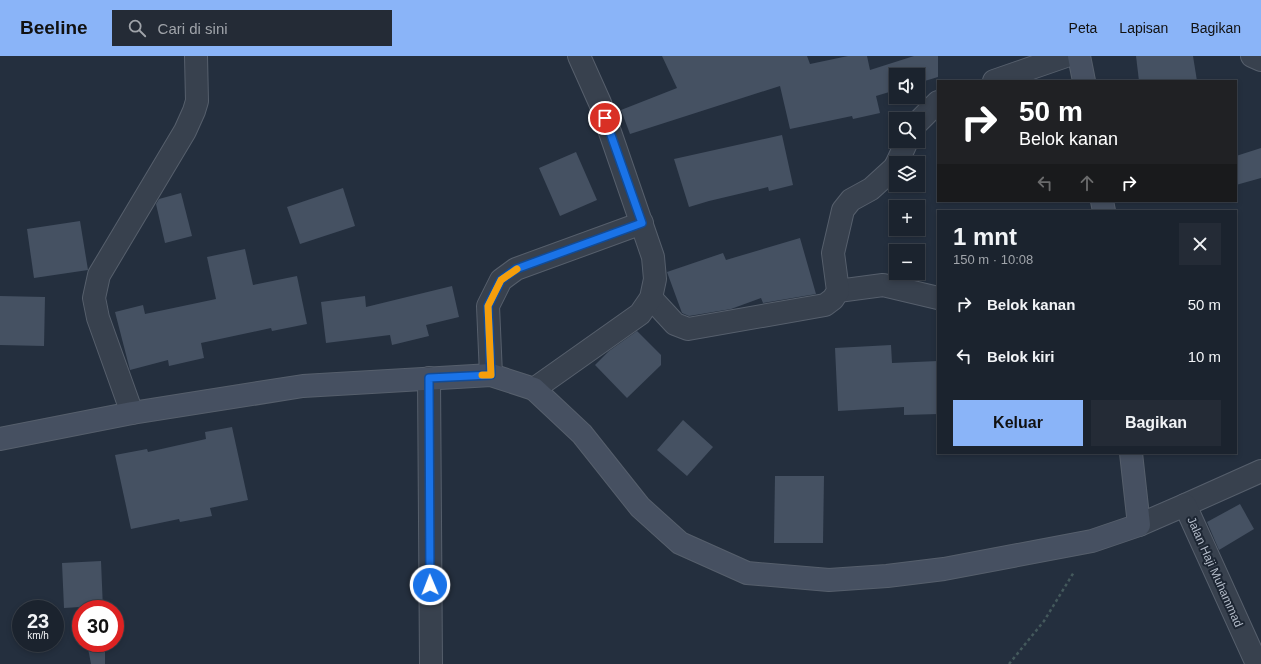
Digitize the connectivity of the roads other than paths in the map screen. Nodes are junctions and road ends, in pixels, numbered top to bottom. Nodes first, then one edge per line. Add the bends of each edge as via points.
1 (196, 56) edge
2 (578, 56) edge
3 (1066, 56) edge
4 (1079, 56) edge
5 (1252, 56) edge
6 (1261, 60) edge
7 (997, 80) edge
8 (1084, 80) edge
9 (937, 103) edge
10 (925, 115) edge
11 (889, 173) edge
12 (642, 223) junction
13 (838, 291) junction
14 (652, 298) junction
15 (937, 298) edge
16 (491, 375) junction
17 (429, 378) junction
18 (534, 389) junction
19 (132, 413) junction
20 (0, 438) edge
21 (1131, 454) edge
22 (1261, 471) edge
23 (1185, 505) junction
24 (1139, 525) junction
25 (431, 664) edge
26 (1256, 664) edge

1 - 19 street via 197,101 194,111 185,131 99,275 94,298 98,318
2 - 12 street via 600,103
3 - 7 street
4 - 8 street
5 - 6 street
9 - 10 street
11 - 13 street via 871,189 851,200 843,210 833,252
12 - 14 street via 653,257 655,279
12 - 16 street via 516,269 501,280 488,306
13 - 14 street via 825,305 688,329 675,324
13 - 15 street via 883,285
14 - 18 street via 640,314
16 - 17 street
16 - 18 street
17 - 19 street via 302,386
17 - 25 street
18 - 24 street via 582,434 640,507 680,543 747,573 829,580 887,576 1092,541
19 - 20 street
21 - 24 street
22 - 23 street
23 - 24 street, Jalan Haji Muhammad
23 - 26 street, Jalan Haji Muhammad

